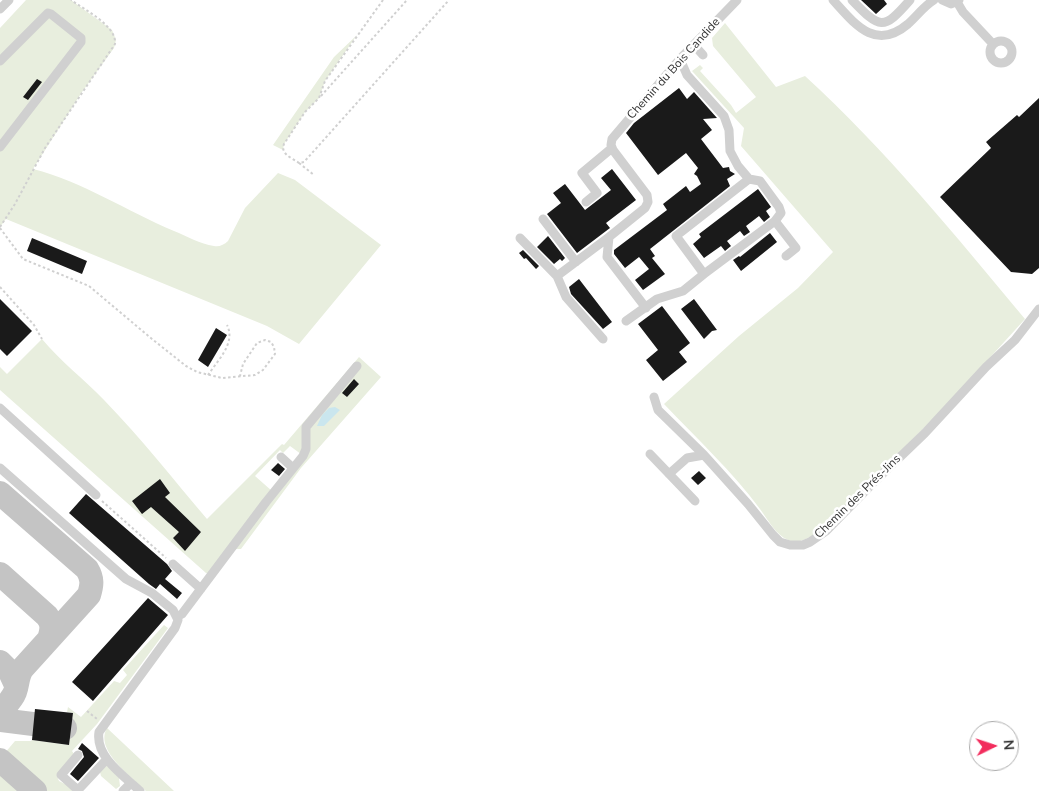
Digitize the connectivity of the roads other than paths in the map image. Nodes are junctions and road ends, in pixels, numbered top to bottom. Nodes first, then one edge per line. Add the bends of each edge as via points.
1 (9, 0) edge
2 (738, 0) edge
3 (833, 0) edge
4 (852, 0) edge
5 (910, 0) edge
6 (942, 0) edge
7 (928, 1) edge
8 (958, 1) edge
9 (0, 9) edge
10 (694, 44) junction
11 (993, 44) dead end
12 (703, 55) dead end
13 (680, 59) junction
14 (0, 61) edge
15 (612, 143) junction
16 (0, 147) edge
17 (749, 179) junction
18 (586, 202) dead end
19 (543, 219) dead end
20 (775, 221) junction
21 (609, 237) junction
22 (520, 238) dead end
23 (786, 256) dead end
24 (576, 262) junction
25 (704, 274) junction
26 (557, 276) junction
27 (646, 308) junction
28 (1039, 309) edge
29 (626, 321) dead end
30 (603, 339) dead end
31 (357, 366) dead end
32 (654, 397) dead end
33 (0, 408) edge
34 (650, 454) dead end
35 (704, 455) junction
36 (281, 457) dead end
37 (0, 468) edge
38 (293, 468) junction
39 (669, 474) junction
40 (96, 496) road end
41 (695, 501) dead end
42 (173, 564) road end
43 (201, 589) junction
44 (177, 617) junction
45 (78, 755) dead end
46 (107, 759) junction
47 (132, 783) junction
48 (123, 791) edge
49 (140, 791) edge

1 - 9 street
2 - 10 street, Chemin du Bois Candide
3 - 7 street via 860,28 878,35 902,28
4 - 5 street via 871,19 883,23 895,17
6 - 8 street via 951,4
8 - 11 street via 963,12
10 - 12 street
10 - 13 street, Chemin du Bois Candide
13 - 15 street, Chemin du Bois Candide
13 - 17 street via 687,76 724,116 729,130 730,151
14 - 16 street via 48,13 81,38
15 - 18 street, Chemin du Bois Candide via 582,173 597,194
15 - 21 street via 647,195 648,202
17 - 20 street via 760,181 779,207 781,213
17 - 25 street via 676,236
19 - 24 street
20 - 23 street via 796,248
20 - 25 street
21 - 24 street
21 - 27 street via 607,257
22 - 26 street
24 - 26 street
25 - 27 street via 683,291 657,299
26 - 30 street via 566,297
27 - 29 street
28 - 35 street, Chemin des Prés-Jins via 1015,340 986,366 925,433 826,531 810,542 796,546 780,542
31 - 38 street via 306,427 304,456
32 - 35 street, Chemin des Prés-Jins via 658,410
33 - 40 street
34 - 39 street
35 - 39 street via 683,460
36 - 38 street
37 - 44 street via 126,579 152,593
38 - 43 street
39 - 41 street
42 - 43 street
43 - 44 street
44 - 46 street via 175,628 99,732 100,747
45 - 46 street via 61,775 78,790
46 - 47 street
47 - 48 street
47 - 49 street

